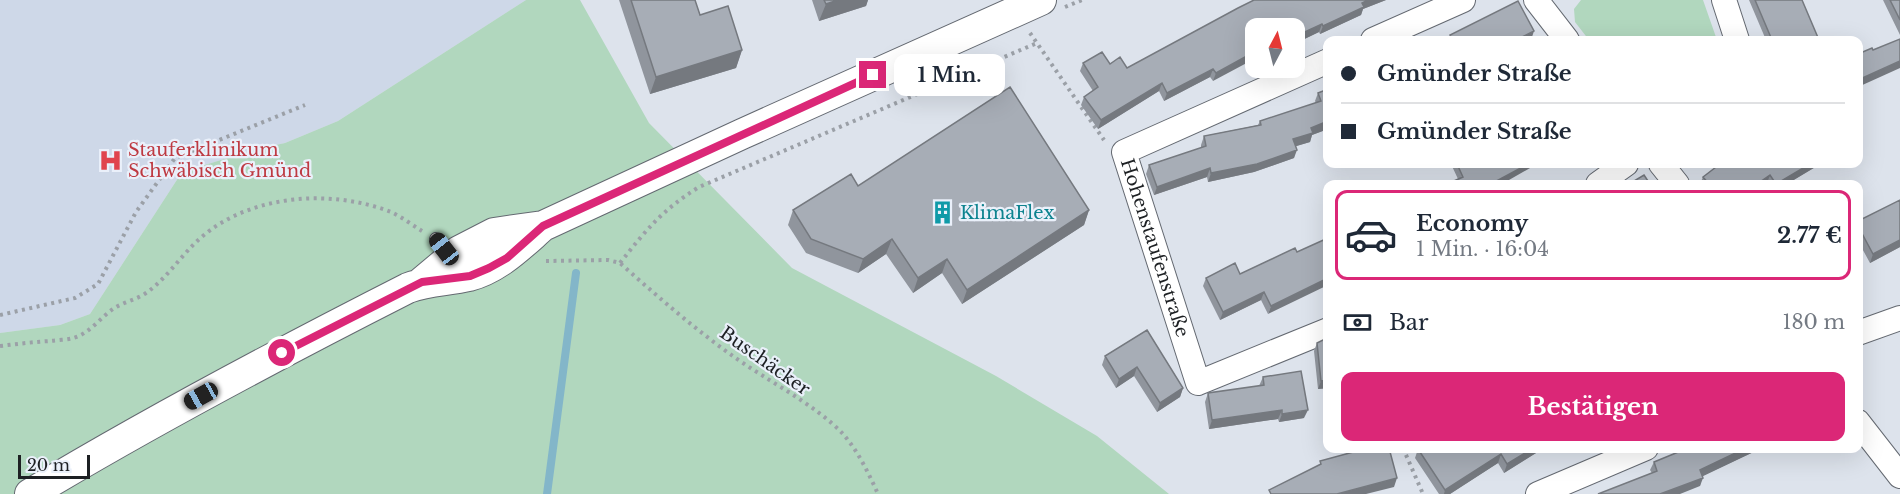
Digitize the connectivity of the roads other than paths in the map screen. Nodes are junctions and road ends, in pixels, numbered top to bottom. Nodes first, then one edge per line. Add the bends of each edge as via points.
1 (1041, 0) edge
2 (1463, 0) edge
3 (1536, 0) edge
4 (1724, 0) edge
5 (1382, 36) edge
6 (1564, 36) edge
7 (1736, 36) edge
8 (1323, 63) edge
9 (1620, 168) edge
10 (1664, 168) edge
11 (1604, 180) edge
12 (1674, 180) edge
13 (1900, 318) edge
14 (1863, 331) edge
15 (1323, 332) edge
16 (1863, 428) edge
17 (1634, 453) edge
18 (1900, 476) edge
19 (30, 494) edge
20 (1538, 494) edge

1 - 19 street via 543,226 513,250 495,233 476,242 448,258 422,282 141,429
2 - 5 street
3 - 6 street
4 - 7 street
8 - 15 street, Hohenstaufenstraße via 1124,152 1198,383
9 - 11 street
10 - 12 street
13 - 14 street
16 - 18 street
17 - 20 street

